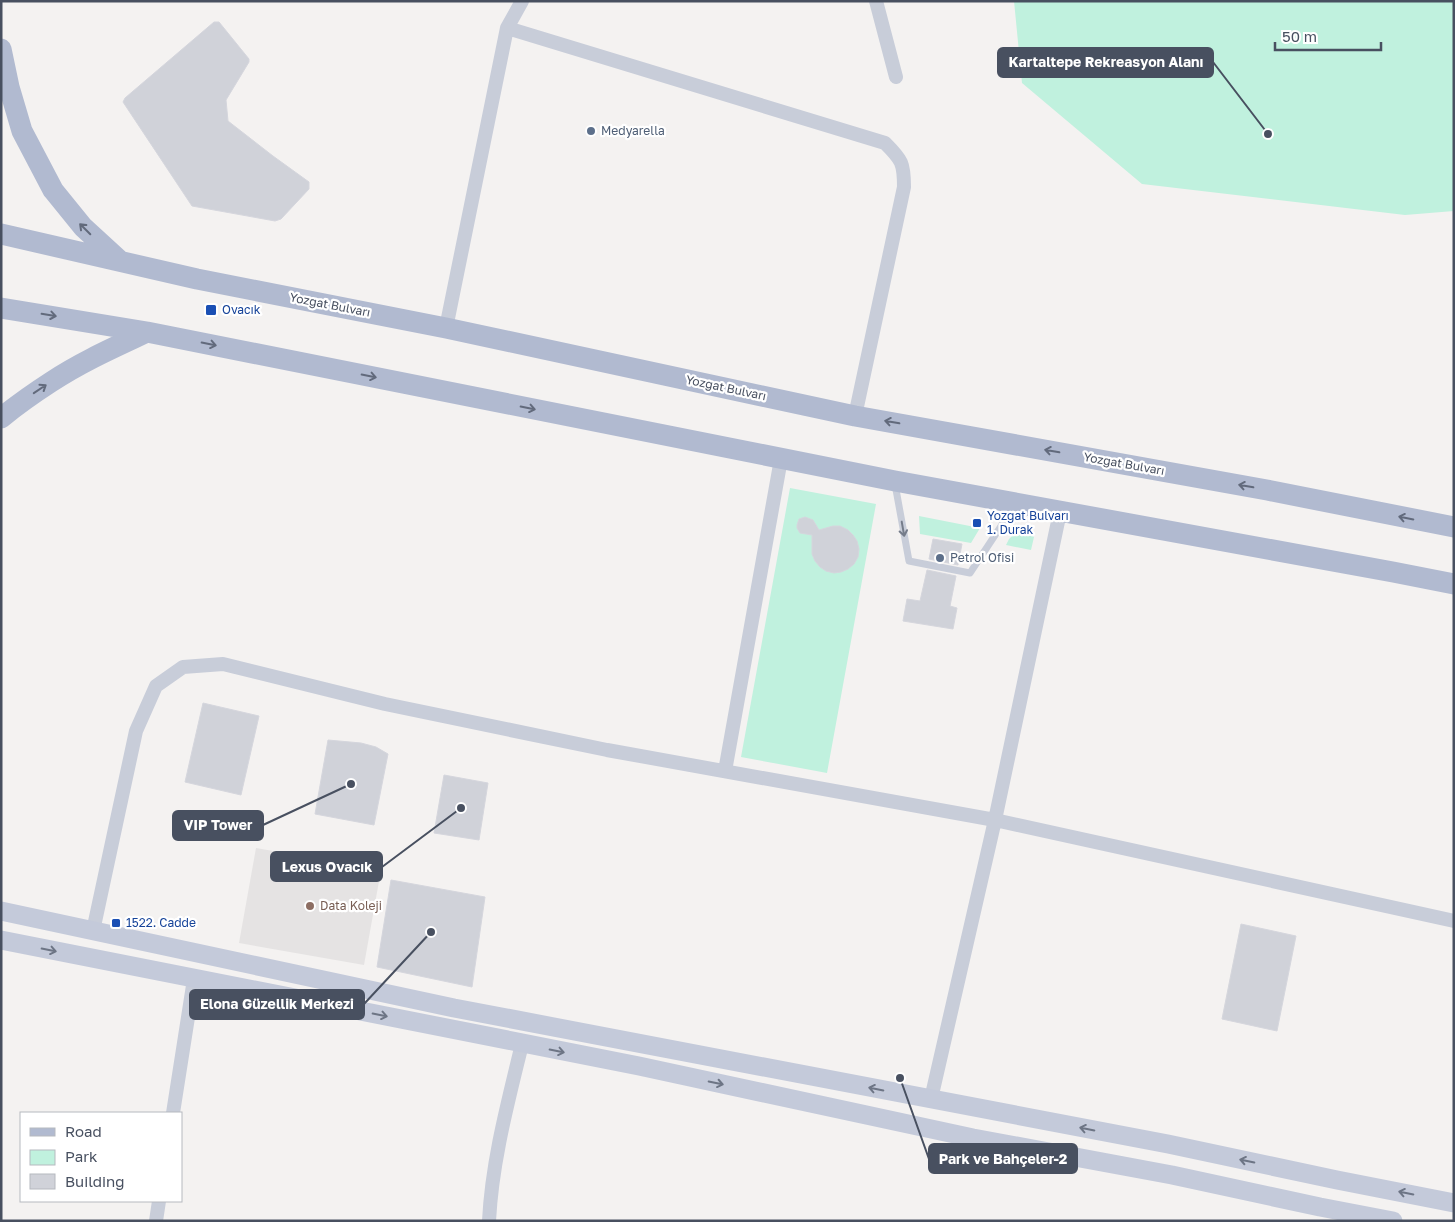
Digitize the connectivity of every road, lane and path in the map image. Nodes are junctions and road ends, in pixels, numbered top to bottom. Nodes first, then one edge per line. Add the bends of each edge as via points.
1 (522, 1) edge
2 (876, 1) edge
3 (507, 28) junction
4 (1, 49) edge
5 (896, 77) dead end
6 (1, 234) edge
7 (121, 261) junction
8 (1, 308) edge
9 (446, 328) junction
10 (147, 332) junction
11 (855, 416) junction
12 (1, 418) edge
13 (781, 459) junction
14 (895, 481) junction
15 (1016, 504) junction
16 (1060, 512) junction
17 (1454, 527) edge
18 (1454, 584) edge
19 (725, 771) junction
20 (995, 820) junction
21 (1, 911) edge
22 (1454, 921) edge
23 (92, 931) junction
24 (1, 940) edge
25 (194, 978) junction
26 (522, 1044) junction
27 (931, 1099) junction
28 (173, 1112) edge
29 (159, 1202) edge
30 (1454, 1203) edge
31 (156, 1221) edge
32 (489, 1221) edge
33 (1393, 1221) edge

1 - 3 street
2 - 5 street
3 - 9 street
3 - 11 street via 885,143 897,155 904,169 904,187
7 -> 4 main road via 83,227 54,190 22,131
6 - 7 main road, Yozgat Bulvarı
7 - 9 main road, Yozgat Bulvarı
8 -> 10 main road
9 - 11 main road, Yozgat Bulvarı
12 -> 10 main road via 53,381
10 -> 13 main road
17 -> 11 main road, Yozgat Bulvarı
13 - 14 main road
13 - 19 street
14 - 15 main road
14 -> 15 lane via 909,561 970,573
15 - 16 main road
16 - 18 main road
16 - 20 street
19 - 20 street
19 - 23 street via 385,704 224,664 183,667 156,686 136,731
20 - 22 street
20 - 27 street
21 - 23 main road
27 -> 23 main road via 454,1008
24 -> 25 main road
25 -> 26 main road
25 - 28 street
26 - 32 street via 495,1164
26 -> 33 main road
30 -> 27 main road
29 - 31 street

